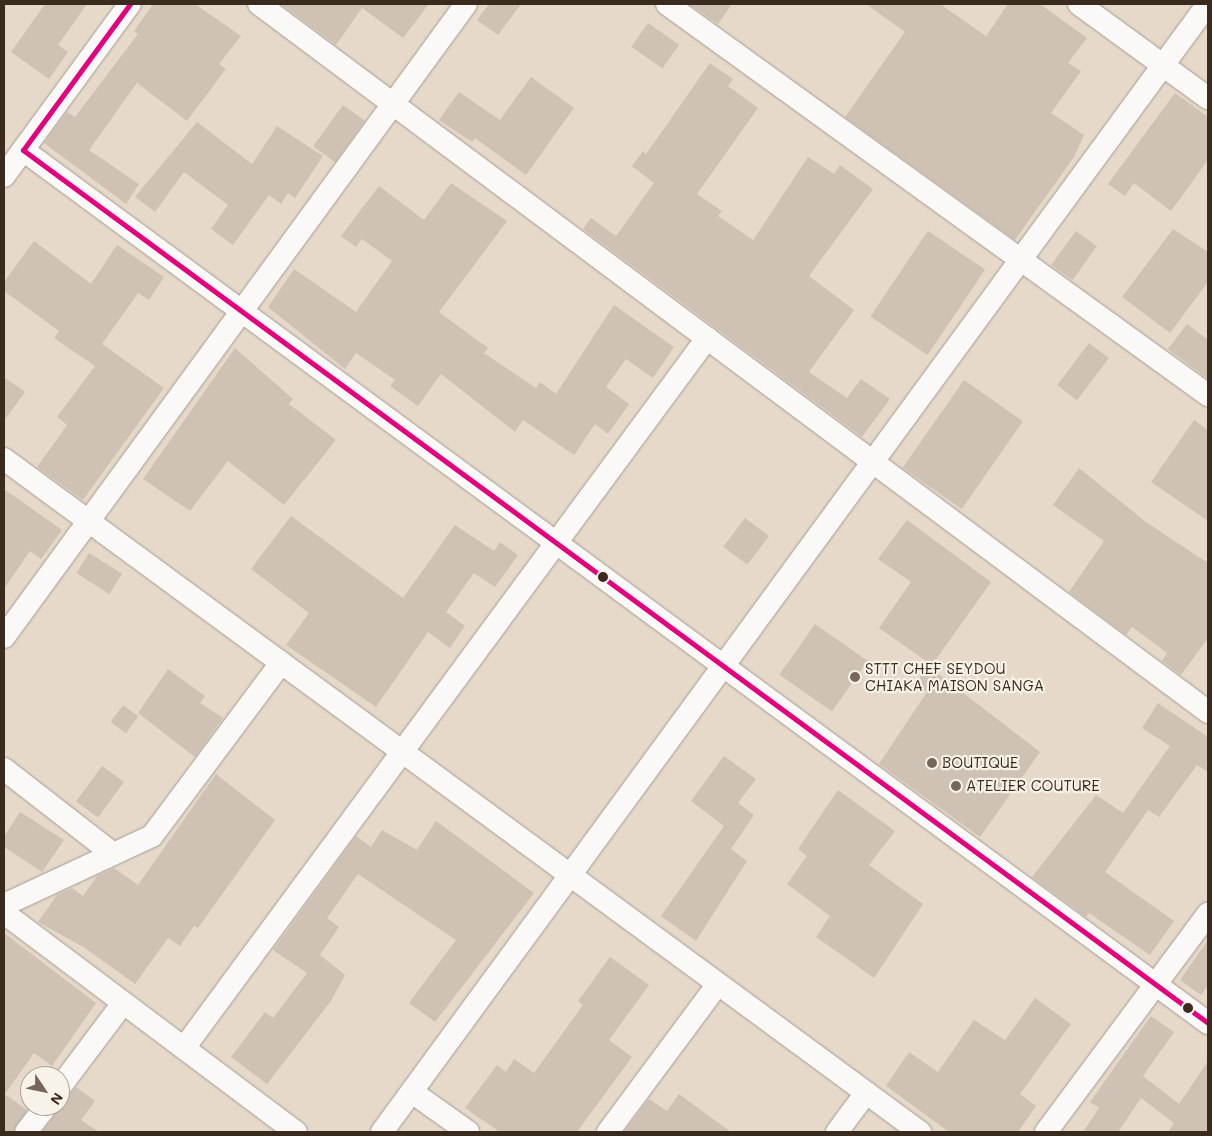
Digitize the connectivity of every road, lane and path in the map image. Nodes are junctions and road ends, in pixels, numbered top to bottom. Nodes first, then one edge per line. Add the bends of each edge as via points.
1 (130, 4) edge
2 (259, 4) edge
3 (466, 4) edge
4 (667, 4) edge
5 (1079, 4) edge
6 (1208, 4) edge
7 (1163, 65) junction
8 (1208, 98) edge
9 (393, 104) junction
10 (23, 150) junction
11 (4, 176) edge
12 (1021, 260) junction
13 (242, 311) junction
14 (706, 338) junction
15 (1208, 395) edge
16 (4, 459) edge
17 (873, 462) junction
18 (88, 522) junction
19 (556, 542) junction
20 (4, 637) edge
21 (281, 663) junction
22 (724, 666) junction
23 (1208, 712) edge
24 (402, 752) junction
25 (4, 769) edge
26 (114, 854) junction
27 (570, 875) junction
28 (4, 905) edge
29 (4, 913) edge
30 (1208, 914) edge
31 (718, 984) junction
32 (1156, 985) junction
33 (123, 1002) junction
34 (1208, 1023) edge
35 (184, 1048) junction
36 (70, 1074) edge
37 (412, 1092) junction
38 (866, 1093) junction
39 (38, 1116) edge
40 (26, 1132) edge
41 (296, 1132) edge
42 (382, 1132) edge
43 (468, 1132) edge
44 (608, 1132) edge
45 (837, 1132) edge
46 (920, 1132) edge
47 (1046, 1132) edge

1 - 10 street
2 - 9 street
3 - 9 street
4 - 12 street
5 - 7 street
6 - 7 street
7 - 8 street
7 - 12 street
9 - 13 street
9 - 14 street
10 - 11 street
10 - 13 street
12 - 15 street
12 - 17 street
13 - 18 street
13 - 19 street
14 - 17 street
14 - 19 street
16 - 18 street
17 - 22 street
17 - 23 street
18 - 20 street
18 - 21 street
19 - 22 street
19 - 24 street
21 - 24 street
21 - 26 street via 152,836
22 - 27 street
22 - 32 street
24 - 27 street
24 - 35 street
25 - 26 street
26 - 28 street
27 - 31 street
27 - 37 street
29 - 33 street
30 - 32 street
31 - 38 street
31 - 44 street
32 - 34 street
32 - 47 street
33 - 35 street
33 - 36 street
35 - 41 street
37 - 42 street
37 - 43 street
38 - 45 street
38 - 46 street
39 - 40 street

